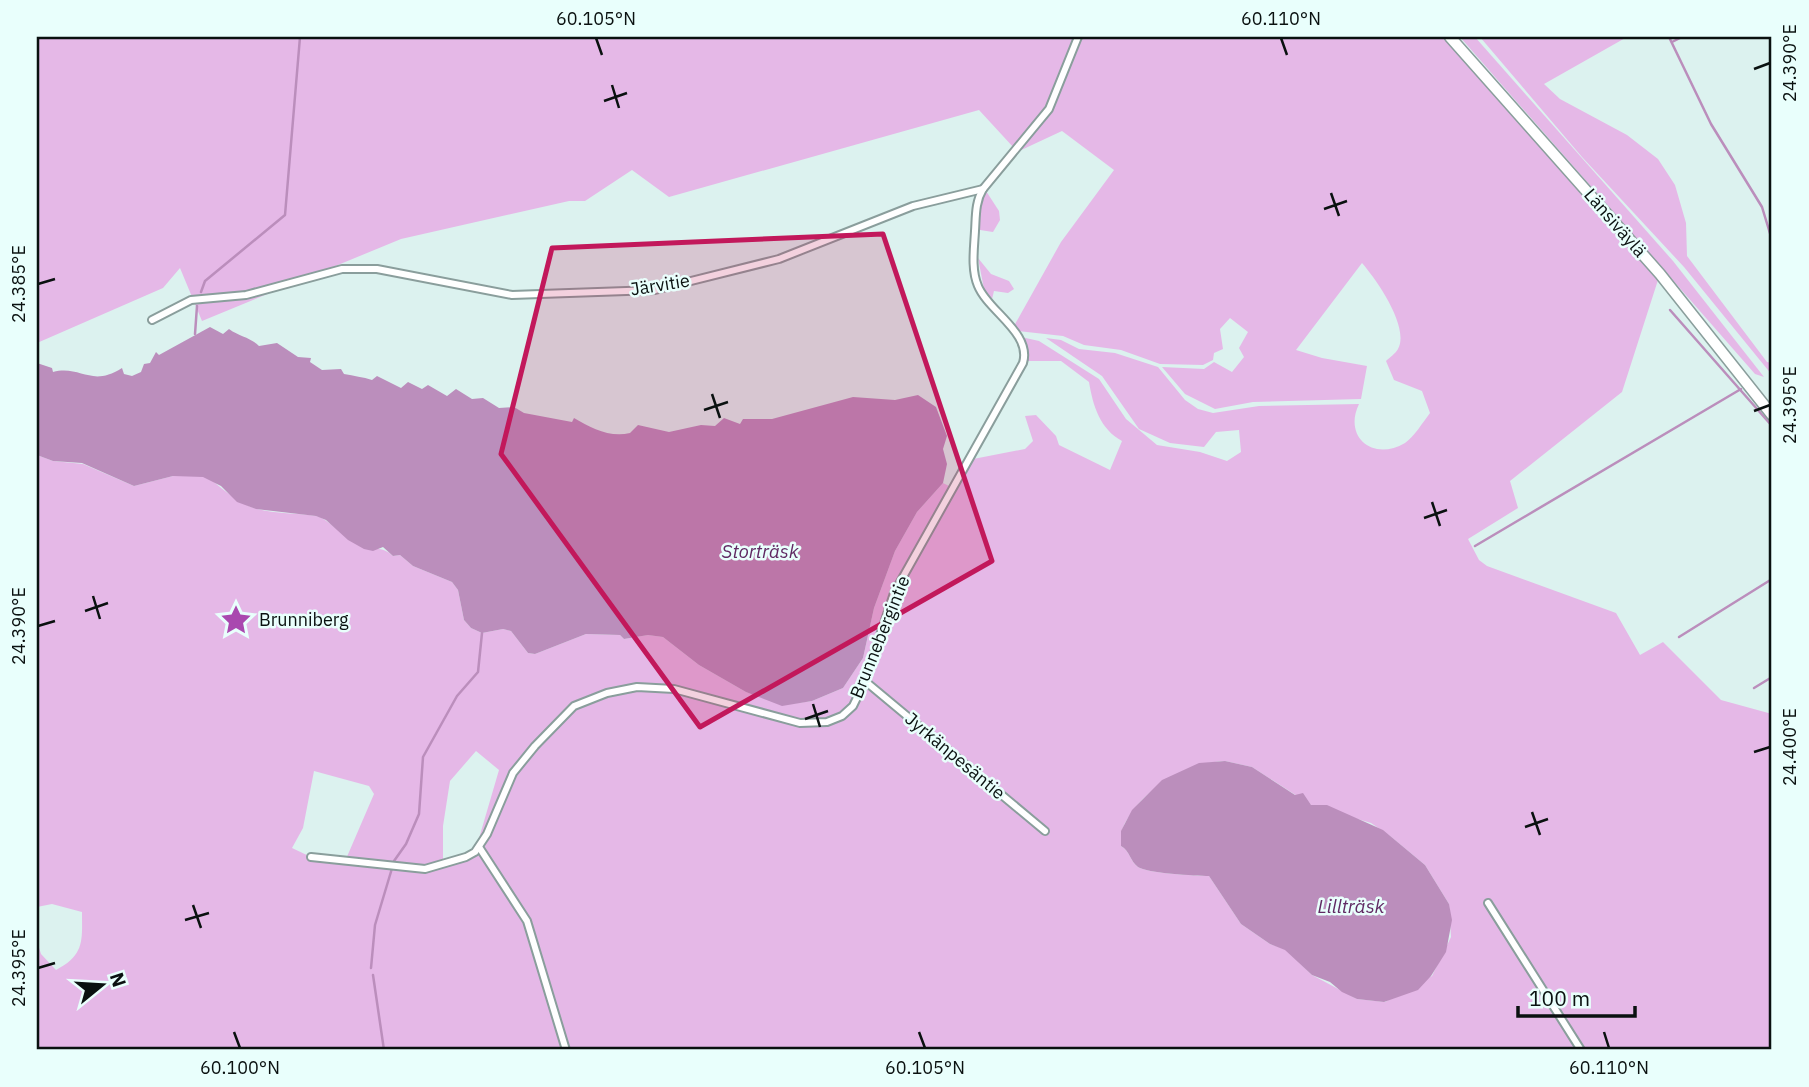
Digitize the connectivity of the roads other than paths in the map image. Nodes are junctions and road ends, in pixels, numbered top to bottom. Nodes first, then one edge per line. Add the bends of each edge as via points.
1 (1078, 37) edge
2 (1450, 37) edge
3 (983, 189) junction
4 (152, 320) dead end
5 (1772, 415) edge
6 (865, 681) junction
7 (1045, 831) dead end
8 (479, 847) junction
9 (311, 857) dead end
10 (1488, 903) dead end
11 (566, 1050) edge
12 (1581, 1050) edge

1 - 3 street via 1049,109
2 - 5 main road, Länsiväylä via 1651,265
3 - 4 street, Järvitie via 913,206 799,253 654,290 512,295 377,269 342,269 246,295 191,300
3 - 6 street, Brunnebergintie via 976,215 976,282 989,307 1017,334 1025,357 894,593
6 - 7 street, Jyrkänpesäntie
6 - 8 street, Brunnebergintie via 848,711 819,723 800,723 662,687 624,689 579,703 559,718 513,773
8 - 9 street via 459,860 425,869
8 - 11 street via 527,921
10 - 12 street

